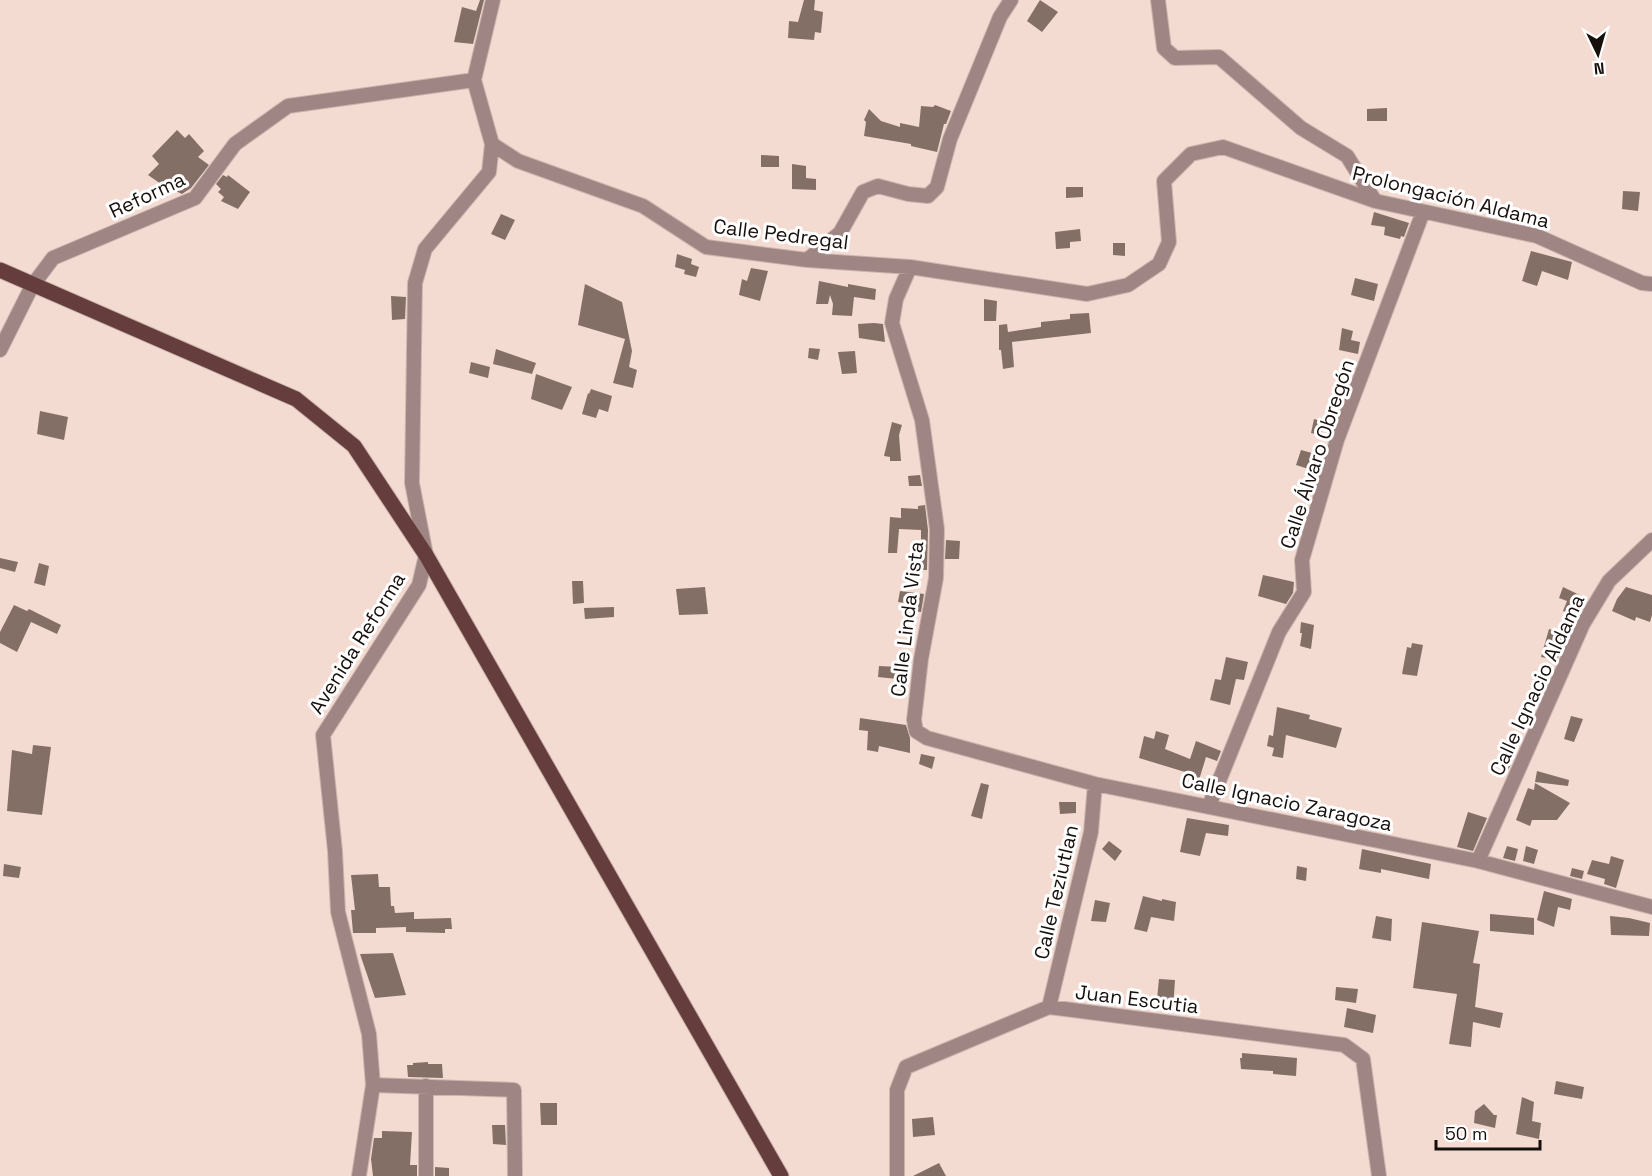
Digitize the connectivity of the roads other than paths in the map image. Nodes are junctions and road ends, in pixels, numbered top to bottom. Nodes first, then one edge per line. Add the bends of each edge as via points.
1 (493, 0) edge
2 (1011, 0) edge
3 (1158, 0) edge
4 (474, 80) junction
5 (492, 144) junction
6 (1375, 201) junction
7 (1423, 212) junction
8 (807, 260) junction
9 (910, 267) junction
10 (0, 270) edge
11 (1652, 284) edge
12 (32, 286) junction
13 (0, 350) edge
14 (1652, 540) edge
15 (426, 555) junction
16 (916, 731) joint
17 (1095, 784) junction
18 (1209, 806) junction
19 (1478, 861) junction
20 (1652, 907) edge
21 (1049, 1007) junction
22 (373, 1085) junction
23 (426, 1086) junction
24 (359, 1176) edge
25 (426, 1176) edge
26 (514, 1176) edge
27 (781, 1176) edge
28 (897, 1176) edge
29 (1379, 1176) edge

1 - 4 street
2 - 8 street via 1000,17 950,139 937,188 928,196 878,186 863,192 840,233
3 - 6 street via 1164,48 1175,58 1219,57 1301,128 1347,156
4 - 5 street, Avenida Reforma
4 - 12 street, Reforma via 288,106 235,144 195,198 53,258
5 - 8 street, Calle Pedregal via 518,161 643,206 706,247
5 - 15 street, Avenida Reforma via 489,172 425,249 415,283 412,483
6 - 7 street, Prolongación Aldama
6 - 9 street, Prolongación Aldama via 1223,147 1191,154 1164,181 1169,242 1159,264 1128,285 1087,294
7 - 11 street, Prolongación Aldama via 1536,236
7 - 18 street, Calle Álvaro Obregón via 1337,440 1302,560 1304,592 1279,632
8 - 9 street, Calle Pedregal
9 - 16 street, Calle Linda Vista via 896,299 892,323 922,420 937,529 936,578 921,659
10 - 12 main road
12 - 13 street, Reforma
12 - 15 main road via 296,399 354,446
14 - 19 street, Calle Ignacio Aldama via 1609,581 1583,624
15 - 22 street, Avenida Reforma via 419,585 323,735 338,912 369,1034
15 - 27 main road
16 - 17 street, Calle Ignacio Zaragoza via 927,738
17 - 18 street, Calle Ignacio Zaragoza
17 - 21 street, Calle Teziutlan via 1091,832
18 - 19 street, Calle Ignacio Zaragoza
19 - 20 street, Calle Ignacio Zaragoza
21 - 28 street, Juan Escutia via 906,1067 897,1090
21 - 29 street, Juan Escutia via 1344,1045 1364,1059
22 - 23 street
22 - 24 street, Avenida Reforma
23 - 25 street
23 - 26 street via 514,1090

